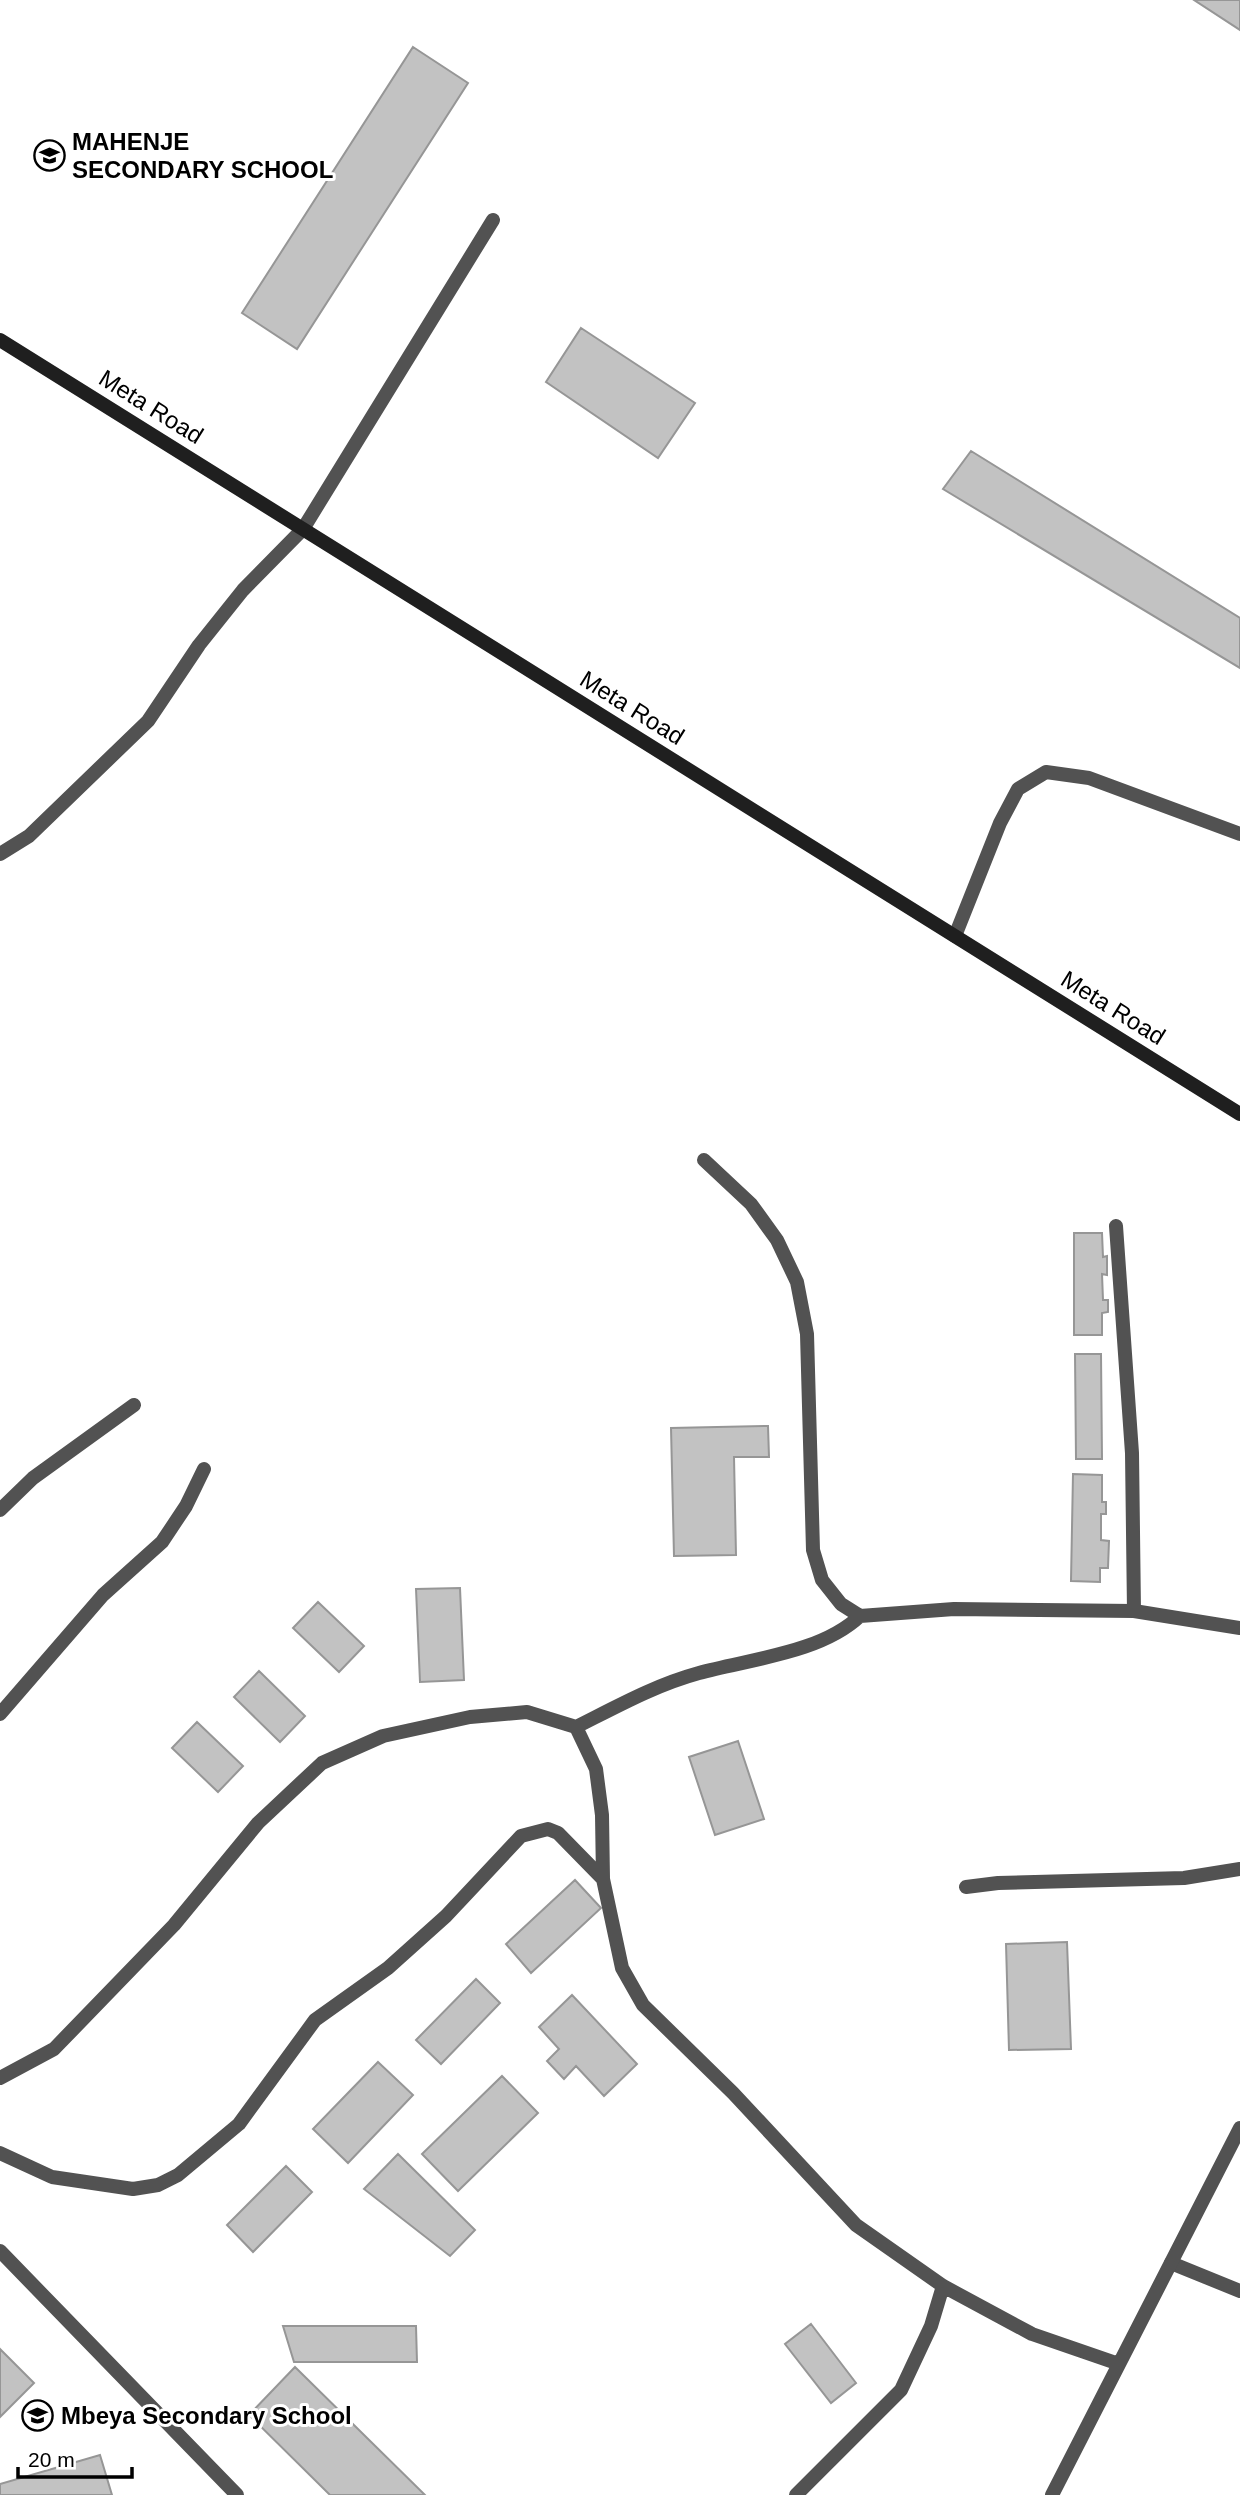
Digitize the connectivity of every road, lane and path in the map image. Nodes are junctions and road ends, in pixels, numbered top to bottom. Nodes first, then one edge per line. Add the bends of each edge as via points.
1 (493, 220) dead end
2 (0, 340) edge
3 (303, 529) junction
4 (1240, 834) edge
5 (0, 854) edge
6 (954, 936) junction
7 (1240, 1114) edge
8 (704, 1160) dead end
9 (1116, 1226) dead end
10 (134, 1405) dead end
11 (204, 1469) dead end
12 (0, 1510) edge
13 (1134, 1611) junction
14 (860, 1616) junction
15 (1240, 1628) edge
16 (0, 1714) edge
17 (576, 1727) junction
18 (1240, 1869) edge
19 (603, 1879) junction
20 (965, 1887) dead end
21 (0, 2078) edge
22 (1240, 2128) edge
23 (0, 2153) edge
24 (0, 2251) edge
25 (1171, 2263) junction
26 (943, 2286) junction
27 (1240, 2291) edge
28 (1119, 2364) junction
29 (237, 2495) edge
30 (796, 2495) edge
31 (1052, 2495) edge

1 - 3 street
2 - 3 street, Meta Road
3 - 5 street via 243,590 148,721 29,836
3 - 6 street, Meta Road
4 - 6 street via 1089,778 1046,772 1018,789
6 - 7 street, Meta Road
8 - 14 street via 751,1204 777,1240 797,1282 807,1334 813,1550 822,1580 841,1604
9 - 13 street via 1132,1452
10 - 12 street via 33,1478
11 - 16 street via 162,1542 103,1595
13 - 14 street via 954,1609
13 - 15 street
14 - 17 street via 844,1631 646,1691
17 - 19 street via 596,1769
17 - 21 street via 527,1712 470,1717 383,1736 322,1763 258,1823 174,1925 54,2049
18 - 20 street via 1158,1880
19 - 23 street via 558,1833 548,1829 520,1836 446,1916 315,2020 239,2124 178,2175 158,2185 133,2189 52,2177
19 - 26 street via 622,1968 643,2005 856,2225
22 - 25 street
24 - 29 street
25 - 27 street
25 - 28 street
26 - 28 street via 1032,2334
26 - 30 street via 901,2390
28 - 31 street

